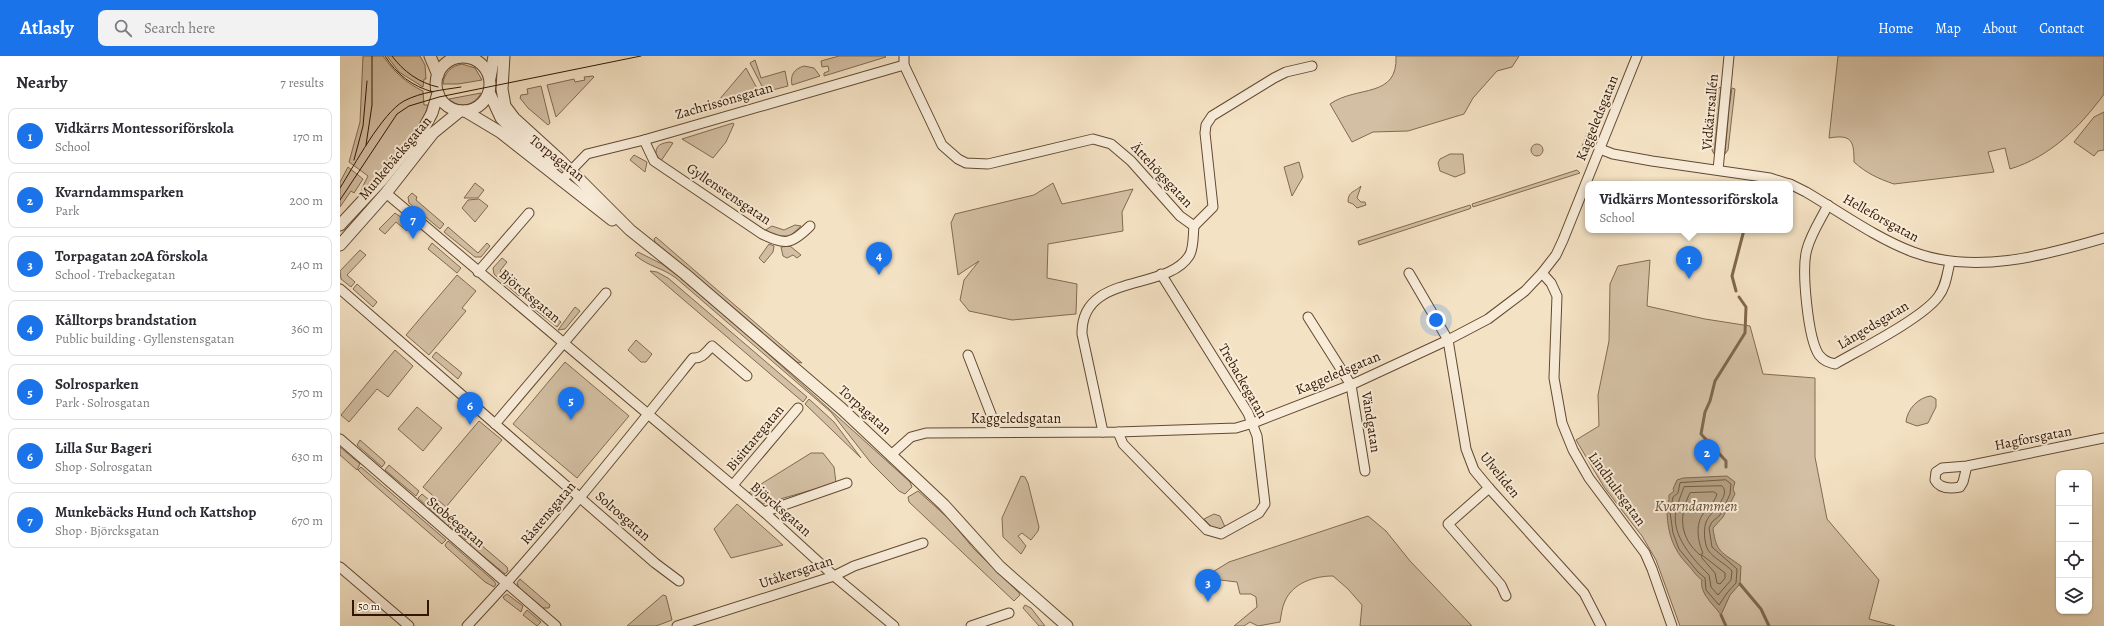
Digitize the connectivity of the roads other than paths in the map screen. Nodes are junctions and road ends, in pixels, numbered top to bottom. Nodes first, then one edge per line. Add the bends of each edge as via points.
1 (430, 56) edge
2 (494, 56) edge
3 (504, 56) edge
4 (1637, 56) edge
5 (1729, 56) edge
6 (462, 57) edge
7 (904, 60) edge
8 (1312, 66) dead end
9 (438, 74) junction
10 (490, 78) junction
11 (489, 92) junction
12 (438, 93) junction
13 (462, 111) junction
14 (644, 140) junction
15 (1600, 149) junction
16 (1718, 170) junction
17 (570, 171) junction
18 (561, 181) junction
19 (1587, 181) edge
20 (1780, 181) edge
21 (1585, 186) edge
22 (1793, 186) edge
23 (386, 193) junction
24 (1828, 205) junction
25 (529, 213) dead end
26 (340, 225) edge
27 (810, 226) dead end
28 (1194, 226) junction
29 (630, 230) junction
30 (2104, 238) edge
31 (340, 245) edge
32 (1950, 262) junction
33 (478, 272) junction
34 (1409, 273) dead end
35 (1542, 273) junction
36 (1161, 274) junction
37 (340, 289) edge
38 (606, 293) dead end
39 (1308, 317) dead end
40 (1448, 340) junction
41 (563, 342) junction
42 (968, 355) dead end
43 (747, 376) dead end
44 (1351, 384) junction
45 (798, 408) dead end
46 (647, 415) junction
47 (1253, 423) junction
48 (495, 424) junction
49 (995, 432) junction
50 (1103, 432) junction
51 (1118, 432) junction
52 (2104, 438) edge
53 (340, 439) edge
54 (891, 455) junction
55 (1967, 466) dead end
56 (1365, 471) dead end
57 (847, 483) dead end
58 (733, 485) junction
59 (1489, 488) junction
60 (579, 497) junction
61 (764, 512) junction
62 (923, 543) dead end
63 (340, 568) edge
64 (834, 576) junction
65 (679, 581) dead end
66 (507, 583) junction
67 (1506, 596) dead end
68 (1009, 612) dead end
69 (408, 626) edge
70 (467, 626) edge
71 (556, 626) edge
72 (677, 626) edge
73 (894, 626) edge
74 (971, 626) edge
75 (1067, 626) edge
76 (1601, 626) edge
77 (1672, 626) edge

1 - 9 street
2 - 10 street, Torpagatan
3 - 17 street, Torpagatan via 501,85 508,110
4 - 15 street, Kaggeledsgatan
5 - 16 street, Vidkärrsallén
6 - 9 street via 444,65
6 - 10 street via 481,64
7 - 14 street, Zachrissonsgatan
7 - 28 street, Ättehögsgatan via 942,145 958,159 966,163 988,164 1093,139 1111,144 1127,157 1180,216
8 - 28 street via 1286,72 1274,78 1212,116 1206,125 1205,133 1213,207
9 - 12 street
10 - 11 street, Torpagatan
11 - 13 street via 480,106
11 - 17 street, Torpagatan via 498,114 510,128 556,166
12 - 13 street, Torpagatan via 446,105
12 - 26 street, Munkebäcksgatan via 424,128 381,181
13 - 18 street, Torpagatan via 500,132
13 - 23 street, Munkebäcksgatan via 433,133
14 - 17 street, Zachrissonsgatan via 587,154
14 - 27 street, Gyllenstensgatan via 654,161 762,234 778,242 790,242
15 - 16 street, Helleforsgatan via 1652,161
15 - 19 street, Kaggeledsgatan
16 - 20 street, Helleforsgatan
17 - 18 street, Zachrissonsgatan
17 - 29 street, Torpagatan
18 - 29 street, Torpagatan via 609,218
21 - 35 street, Kaggeledsgatan via 1556,255
22 - 24 street, Helleforsgatan
23 - 31 street, Munkebäcksgatan
23 - 33 street, Björcksgatan
24 - 32 street, Helleforsgatan via 1900,247 1933,259
24 - 32 street, Långedsgatan via 1807,249 1804,274 1813,337 1820,356 1825,361 1835,364 1927,308 1941,293
25 - 33 street, Björcksgatan
28 - 36 street, Ättehögsgatan via 1190,255 1182,265
29 - 54 street, Torpagatan via 842,408
30 - 32 street, Helleforsgatan via 2066,249 1988,263
33 - 41 street, Björcksgatan
34 - 40 street, Ulveliden
35 - 40 street, Kaggeledsgatan via 1488,319
35 - 77 street, Lindhultsgatan via 1551,283 1557,296 1554,378 1562,423 1573,450 1590,478 1645,554
36 - 47 street, Trebackegatan via 1240,398
36 - 50 street, Ättehögsgatan via 1104,293 1094,302 1082,324
37 - 48 street, Solrosgatan
38 - 41 street, Björcksgatan
39 - 44 street, Vändgatan
40 - 44 street, Kaggeledsgatan
40 - 59 street, Ulveliden via 1466,449 1474,470
41 - 46 street, Björcksgatan
41 - 48 street
42 - 49 street via 994,422
43 - 46 street via 712,346 703,356 693,358
44 - 47 street, Kaggeledsgatan
44 - 56 street, Vändgatan
45 - 58 street, Bisittaregatan
46 - 58 street, Björcksgatan
46 - 60 street, Råstensgatan
47 - 51 street, Kaggeledsgatan via 1221,428
47 - 51 street, Trebackegatan via 1257,436 1265,504 1259,513 1221,534 1208,530 1123,444
48 - 60 street, Solrosgatan
49 - 50 street, Kaggeledsgatan
49 - 54 street, Kaggeledsgatan via 926,433 911,436
50 - 51 street, Kaggeledsgatan
52 - 55 street, Hagforsgatan
53 - 66 street, Stobéegatan via 420,511
54 - 75 street, Torpagatan via 944,505 1000,567
57 - 61 street
58 - 61 street, Björcksgatan
59 - 67 street via 1448,524 1501,585
59 - 76 street, Ulveliden via 1584,593
60 - 65 street, Solrosgatan
60 - 66 street, Råstensgatan
61 - 64 street, Björcksgatan
62 - 64 street, Utåkersgatan via 854,566
63 - 69 street
64 - 72 street, Utåkersgatan
64 - 73 street, Björcksgatan
66 - 70 street, Råstensgatan
66 - 71 street, Stobéegatan
68 - 74 street

